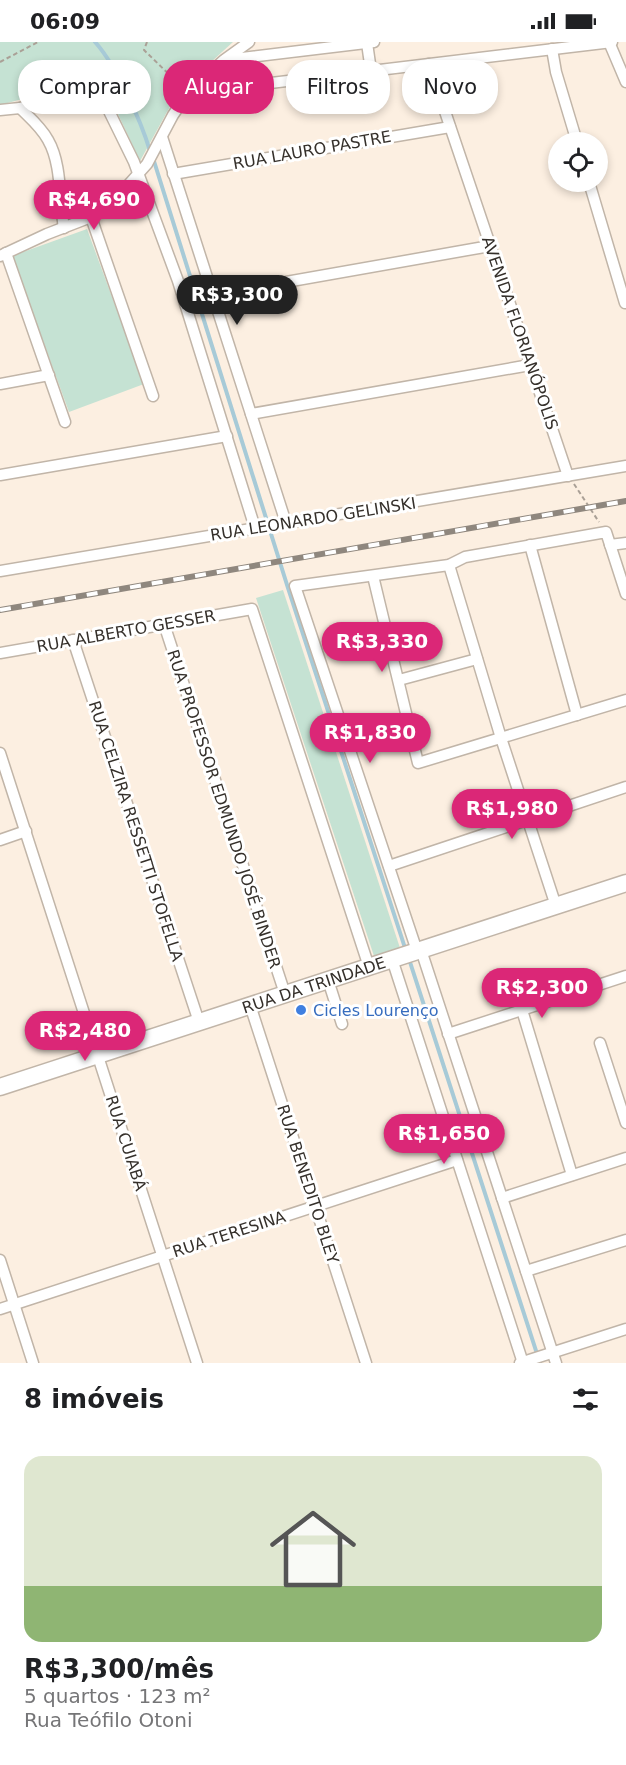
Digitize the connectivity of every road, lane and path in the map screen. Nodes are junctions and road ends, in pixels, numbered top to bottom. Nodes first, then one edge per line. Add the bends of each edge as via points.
1 (38, 42) edge
2 (147, 42) edge
3 (249, 42) edge
4 (374, 42) edge
5 (611, 42) edge
6 (367, 43) edge
7 (552, 49) junction
8 (225, 60) joint
9 (369, 60) edge
10 (462, 60) edge
11 (0, 62) edge
12 (163, 69) edge
13 (626, 82) edge
14 (18, 108) edge
15 (0, 110) edge
16 (26, 114) edge
17 (111, 114) edge
18 (176, 114) edge
19 (446, 114) edge
20 (450, 127) junction
21 (574, 132) edge
22 (162, 137) junction
23 (173, 174) junction
24 (139, 175) junction
25 (592, 192) edge
26 (91, 217) junction
27 (64, 228) junction
28 (490, 246) junction
29 (3, 254) edge
30 (212, 295) junction
31 (625, 303) edge
32 (530, 365) junction
33 (49, 375) junction
34 (0, 384) edge
35 (153, 396) dead end
36 (251, 414) junction
37 (65, 422) dead end
38 (227, 436) junction
39 (626, 466) edge
40 (0, 475) edge
41 (568, 476) junction
42 (283, 524) junction
43 (259, 528) junction
44 (606, 532) junction
45 (626, 543) edge
46 (530, 545) junction
47 (610, 545) junction
48 (449, 565) junction
49 (0, 571) edge
50 (374, 576) junction
51 (626, 594) edge
52 (164, 624) junction
53 (74, 640) junction
54 (0, 653) edge
55 (477, 659) junction
56 (399, 680) junction
57 (626, 700) edge
58 (577, 715) junction
59 (501, 738) junction
60 (0, 753) edge
61 (626, 787) edge
62 (528, 820) junction
63 (26, 831) junction
64 (0, 840) edge
65 (389, 866) junction
66 (626, 883) edge
67 (556, 906) junction
68 (419, 950) junction
69 (392, 959) junction
70 (369, 967) junction
71 (626, 976) edge
72 (328, 980) junction
73 (285, 994) junction
74 (250, 1005) junction
75 (522, 1010) junction
76 (199, 1022) junction
77 (342, 1024) dead end
78 (448, 1034) junction
79 (600, 1044) dead end
80 (98, 1055) junction
81 (0, 1087) edge
82 (626, 1123) edge
83 (626, 1158) edge
84 (458, 1160) junction
85 (572, 1175) junction
86 (502, 1198) junction
87 (315, 1206) junction
88 (626, 1240) edge
89 (163, 1256) junction
90 (0, 1260) edge
91 (526, 1271) junction
92 (14, 1304) junction
93 (0, 1309) edge
94 (626, 1329) edge
95 (554, 1358) edge
96 (33, 1363) edge
97 (197, 1363) edge
98 (366, 1363) edge
99 (522, 1363) edge

1 - 11 path
2 - 12 path via 144,50
3 - 8 street
4 - 6 street
5 - 7 street
5 - 13 street
6 - 8 street
6 - 9 street
7 - 10 street
7 - 21 street
14 - 15 street
16 - 27 street via 54,150
17 - 24 street
18 - 22 street
19 - 20 street, AVENIDA FLORIANÓPOLIS
20 - 23 street, RUA LAURO PASTRE
20 - 28 street, AVENIDA FLORIANÓPOLIS
22 - 23 street
22 - 24 street
23 - 30 street
24 - 26 street
24 - 38 street via 178,281
25 - 31 street
26 - 27 street
26 - 35 street
27 - 29 street
28 - 30 street
28 - 32 street, AVENIDA FLORIANÓPOLIS
29 - 33 street
30 - 36 street
32 - 36 street
32 - 41 street, AVENIDA FLORIANÓPOLIS
33 - 34 street
33 - 37 street
36 - 42 street
38 - 40 street
38 - 43 street
39 - 41 street, RUA LEONARDO GELINSKI
41 - 42 street, RUA LEONARDO GELINSKI
41 - 44 path
42 - 43 street, RUA LEONARDO GELINSKI
43 - 49 street, RUA LEONARDO GELINSKI
44 - 46 street
44 - 47 street
45 - 47 street
46 - 48 street via 465,557
46 - 58 street
47 - 51 street
48 - 50 street
48 - 55 street
50 - 56 street
50 - 65 street via 295,586
52 - 53 street, RUA ALBERTO GESSER
52 - 70 street, RUA ALBERTO GESSER via 252,609
52 - 73 street, RUA PROFESSOR EDMUNDO JOSÉ BINDER
53 - 54 street, RUA ALBERTO GESSER
53 - 76 street, RUA CELZIRA RESSETTI STOFELLA
55 - 56 street
55 - 59 street
56 - 59 street via 418,763
57 - 58 street
58 - 59 street
59 - 62 street
60 - 63 street, RUA CUIABÁ
61 - 62 street
62 - 65 street
62 - 67 street
63 - 64 street
63 - 80 street, RUA CUIABÁ
65 - 68 street
66 - 67 main road, RUA DA TRINDADE
67 - 68 main road, RUA DA TRINDADE
68 - 69 main road, RUA DA TRINDADE
68 - 78 street
69 - 70 main road, RUA DA TRINDADE
69 - 84 street
70 - 72 main road, RUA DA TRINDADE
71 - 75 street
72 - 73 main road, RUA DA TRINDADE
72 - 77 street
73 - 74 main road, RUA DA TRINDADE
74 - 76 main road, RUA DA TRINDADE
74 - 87 street, RUA BENEDITO BLEY
75 - 78 street
75 - 85 street
76 - 80 main road, RUA DA TRINDADE
78 - 86 street
79 - 82 street
80 - 81 main road, RUA DA TRINDADE
80 - 89 street, RUA CUIABÁ
83 - 85 street
84 - 87 street, RUA TERESINA
84 - 99 street
85 - 86 street
86 - 91 street
87 - 89 street, RUA TERESINA
87 - 98 street, RUA BENEDITO BLEY
88 - 91 street
89 - 92 street, RUA TERESINA
89 - 97 street, RUA CUIABÁ
90 - 92 street
91 - 95 street
92 - 93 street, RUA TERESINA
92 - 96 street
94 - 95 street
95 - 99 street

